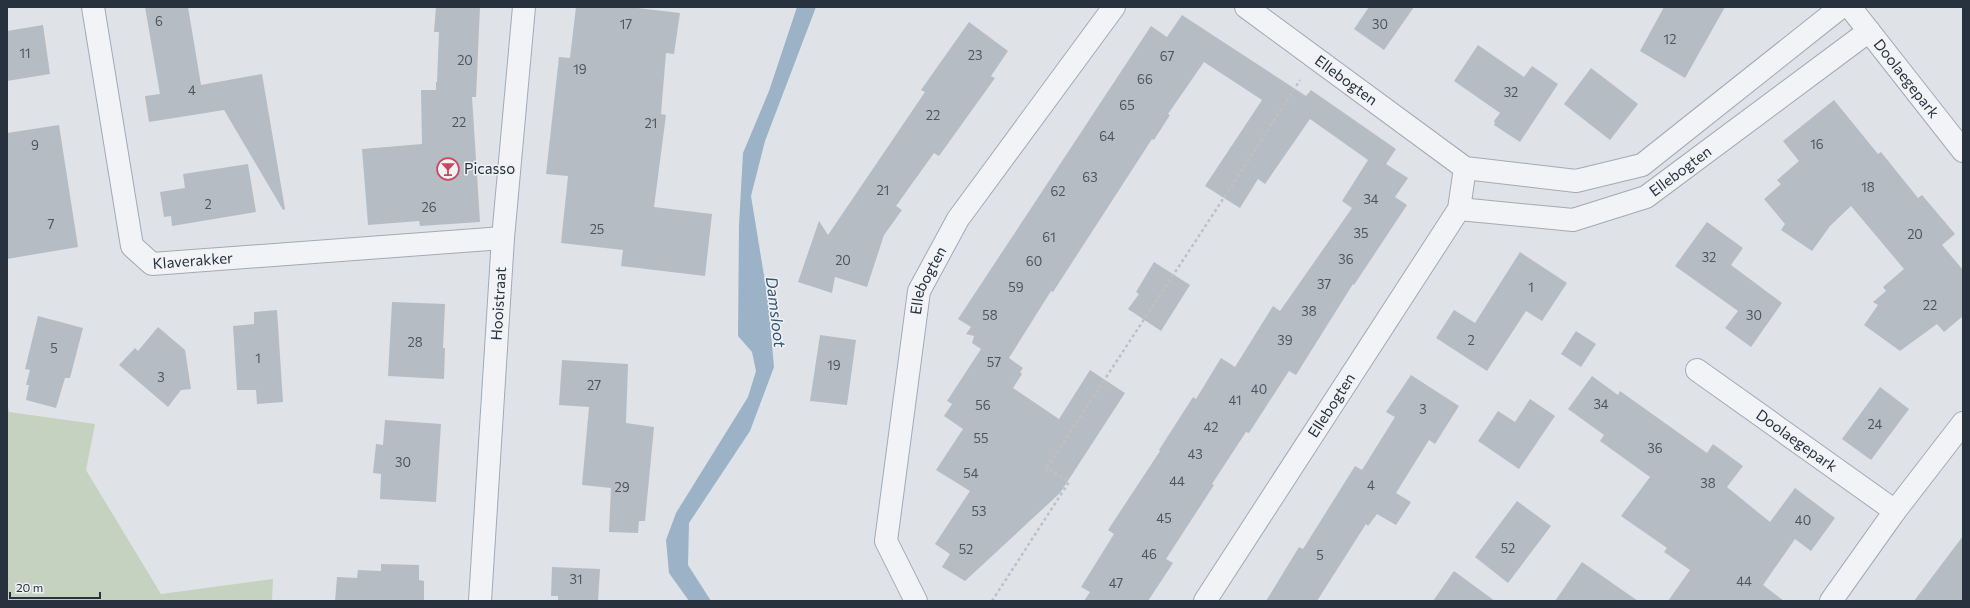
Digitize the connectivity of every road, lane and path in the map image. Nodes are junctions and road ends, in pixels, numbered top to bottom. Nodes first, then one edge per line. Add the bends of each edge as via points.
1 (93, 7) edge
2 (524, 7) edge
3 (1114, 7) edge
4 (1246, 7) edge
5 (1842, 7) edge
6 (1850, 7) edge
7 (1869, 31) junction
8 (1314, 58) junction
9 (1963, 151) edge
10 (1466, 168) junction
11 (1459, 209) junction
12 (503, 238) junction
13 (1697, 370) dead end
14 (1963, 423) edge
15 (1896, 511) junction
16 (480, 601) edge
17 (916, 601) edge
18 (992, 601) edge
19 (1204, 601) edge
20 (1831, 601) edge

1 - 12 street, Klaverakker via 132,246 152,264
2 - 12 street, Hooistraat
3 - 17 street, Ellebogten via 958,219 919,291 886,541
4 - 8 street, Ellebogten
5 - 10 street, Ellebogten via 1642,165 1576,181
6 - 7 street, Doolaegepark
7 - 9 street, Doolaegepark
7 - 11 street, Ellebogten via 1646,197 1573,220
8 - 10 street, Ellebogten
8 - 18 path via 1202,234 1047,468 1069,482
10 - 11 street, Ellebogten
11 - 19 street, Ellebogten
12 - 16 street, Hooistraat
13 - 15 street, Doolaegepark
14 - 15 street
15 - 20 street

